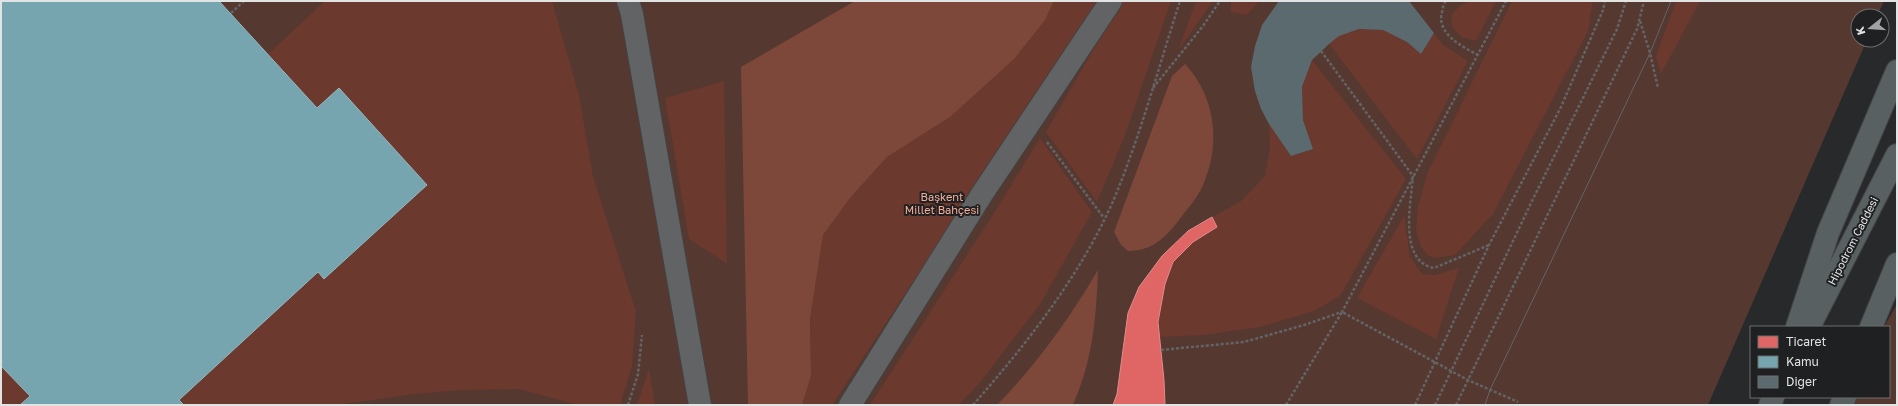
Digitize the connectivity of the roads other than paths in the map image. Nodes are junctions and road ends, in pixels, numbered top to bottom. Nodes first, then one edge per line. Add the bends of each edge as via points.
1 (628, 1) edge
2 (1111, 1) edge
3 (1897, 71) edge
4 (1897, 155) edge
5 (1897, 264) edge
6 (1897, 304) edge
7 (1797, 326) edge
8 (1810, 326) edge
9 (1871, 326) edge
10 (1885, 326) edge
11 (700, 405) edge
12 (850, 405) edge

1 - 11 street via 664,190
2 - 12 street via 1031,120
3 - 7 main road via 1828,233
4 - 8 main road, Hipodrom Caddesi
5 - 9 main road
6 - 10 main road

